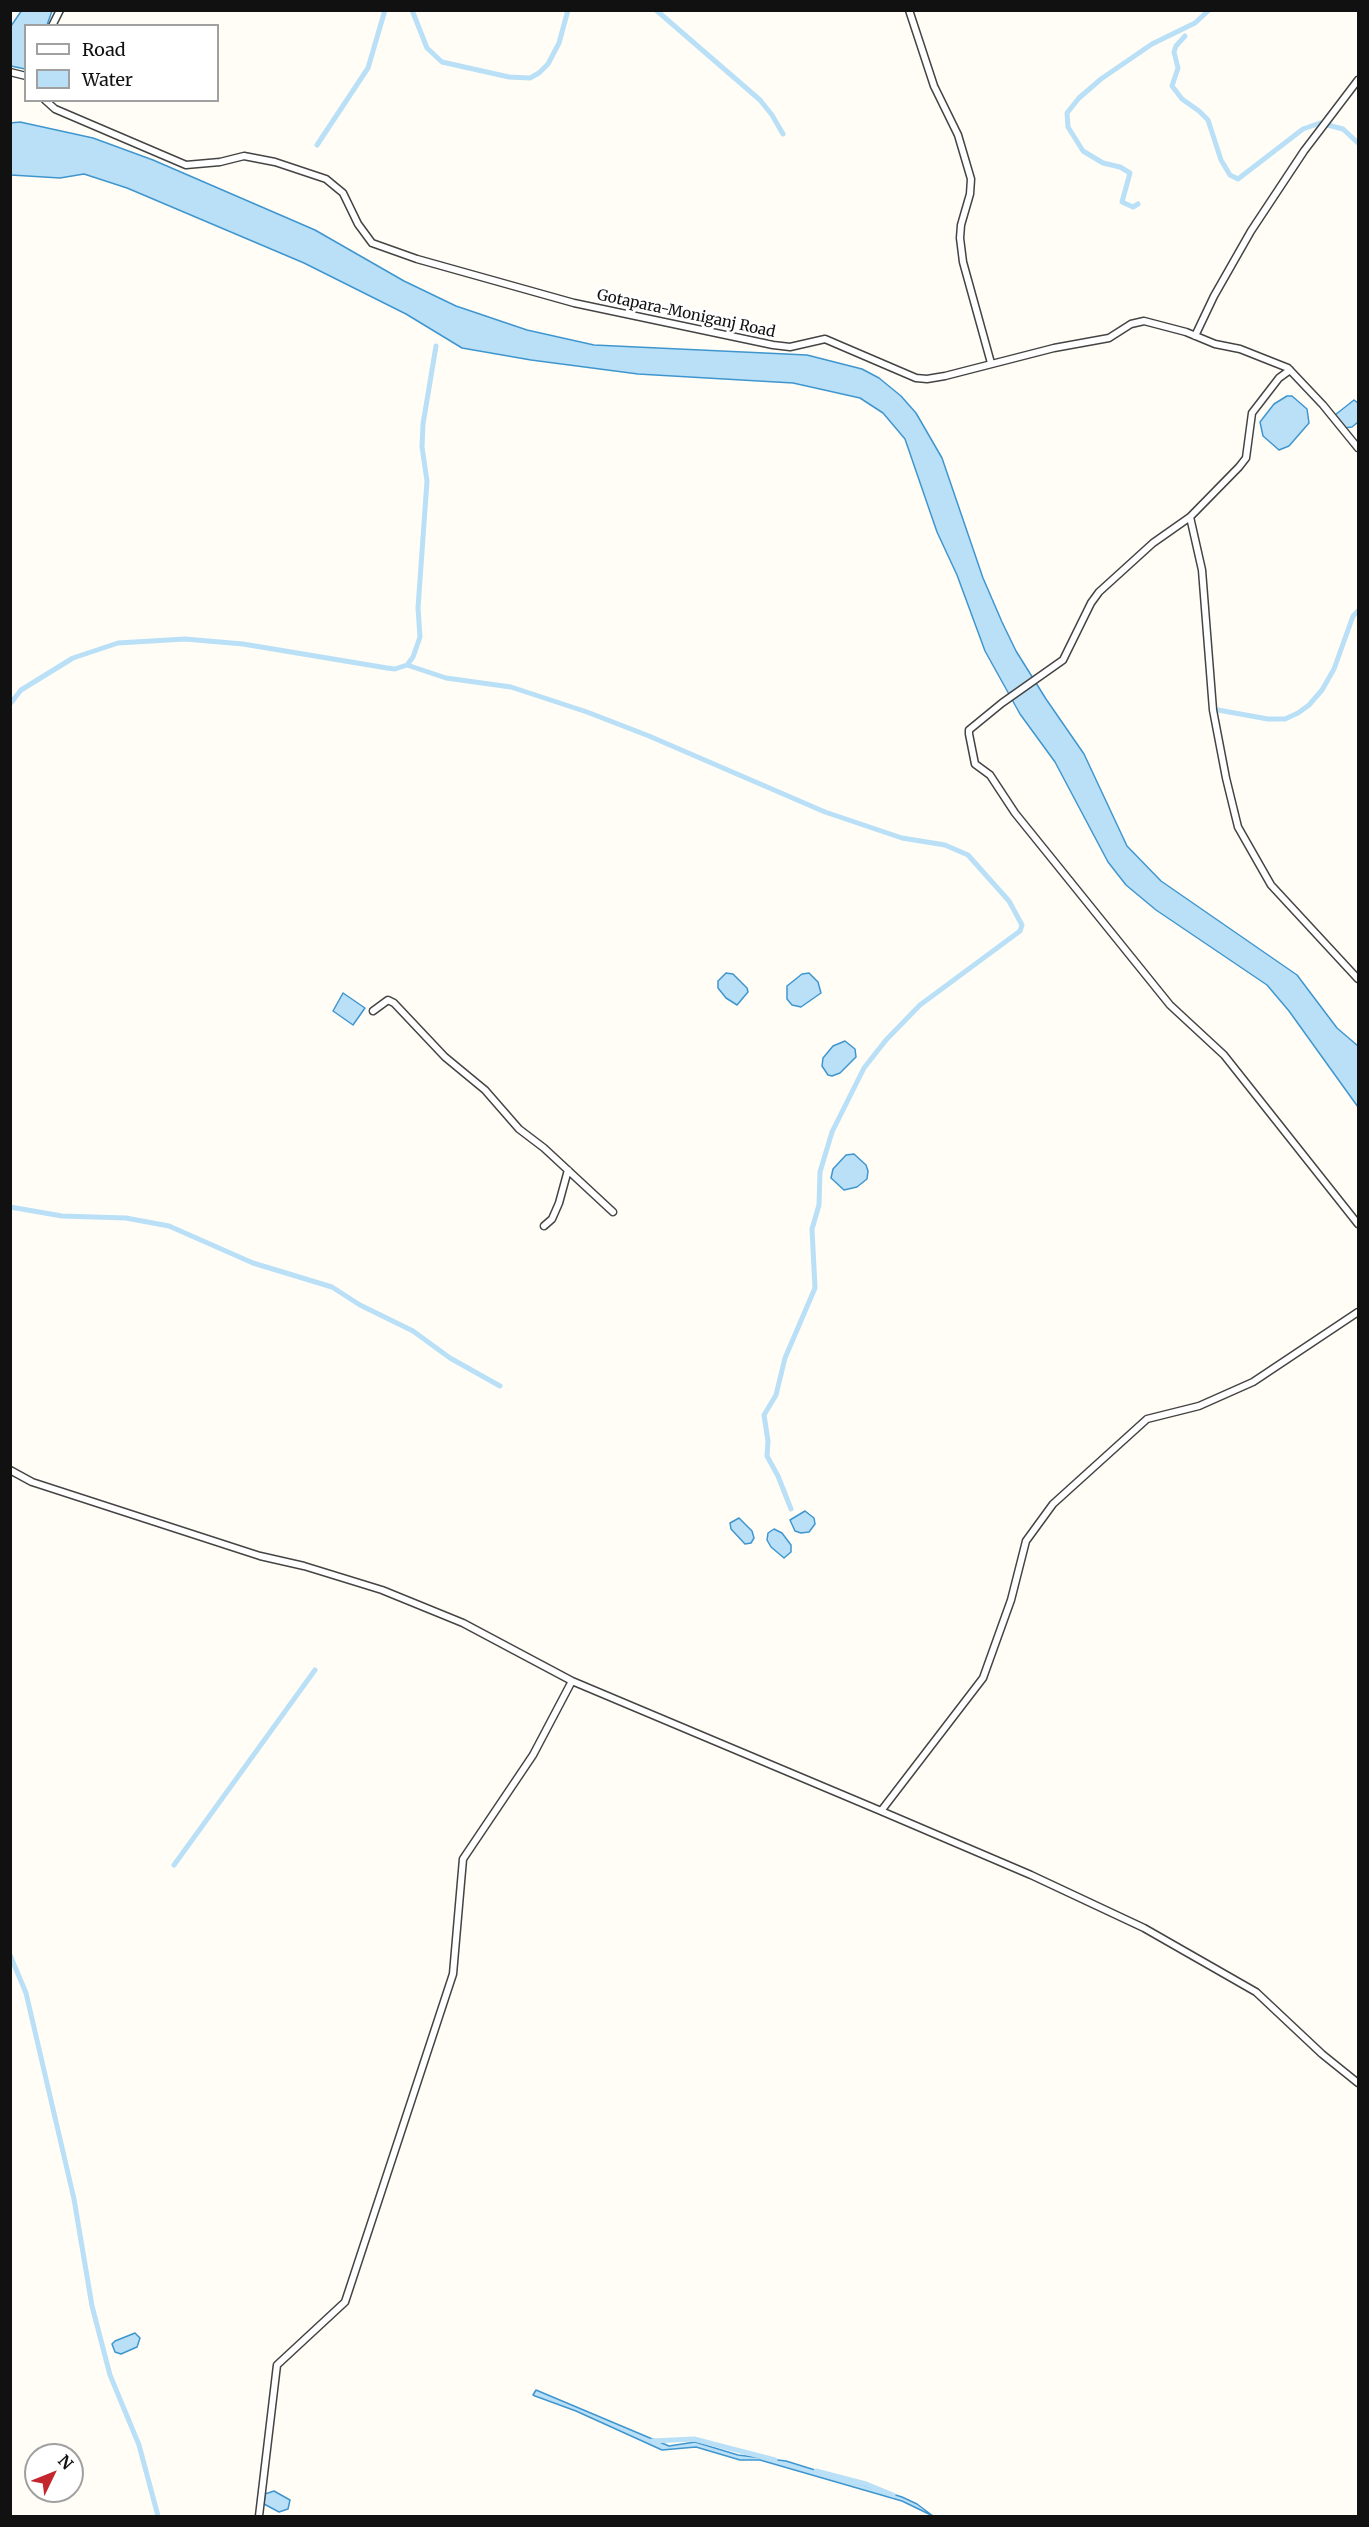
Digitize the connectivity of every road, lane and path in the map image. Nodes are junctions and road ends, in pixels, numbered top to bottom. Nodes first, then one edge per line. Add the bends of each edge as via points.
1 (60, 10) edge
2 (909, 10) edge
3 (53, 24) edge
4 (1359, 80) edge
5 (47, 102) edge
6 (1195, 336) junction
7 (991, 363) junction
8 (1290, 370) junction
9 (1359, 448) edge
10 (1190, 517) junction
11 (1359, 979) edge
12 (373, 1011) dead end
13 (568, 1170) junction
14 (613, 1212) dead end
15 (1359, 1224) edge
16 (544, 1226) dead end
17 (1359, 1312) edge
18 (10, 1470) edge
19 (572, 1681) junction
20 (881, 1811) junction
21 (1359, 2083) edge
22 (259, 2517) edge

1 - 3 street
2 - 7 street via 971,179 960,238
4 - 6 street via 1304,151 1251,231
5 - 7 street, Gotapara-Moniganj Road via 55,109 186,165 244,156 326,178 343,193 372,243 480,278 574,303 774,345 790,347 825,339 916,378 945,376
6 - 7 street, Gotapara-Moniganj Road via 1144,321 1108,338
6 - 8 street, Gotapara-Moniganj Road
8 - 9 street, Gotapara-Moniganj Road
8 - 10 street via 1252,413 1246,458
10 - 11 street via 1202,570 1213,710 1238,827 1271,885
10 - 15 street via 1153,543 1100,592 1070,650 1054,668 969,730 975,764 990,775 1170,1005 1224,1055
12 - 13 street via 388,1000 394,1003 445,1056 485,1090 519,1129
13 - 14 street
13 - 16 street via 559,1203
17 - 20 street via 1253,1382 1199,1406 1147,1419 1053,1504 1026,1541 1011,1600 983,1678
18 - 19 street via 32,1482 261,1556 382,1590 463,1623
19 - 20 street
19 - 22 street via 533,1755 463,1859 453,1974 345,2302 277,2365
20 - 21 street via 1144,1928 1256,1992

